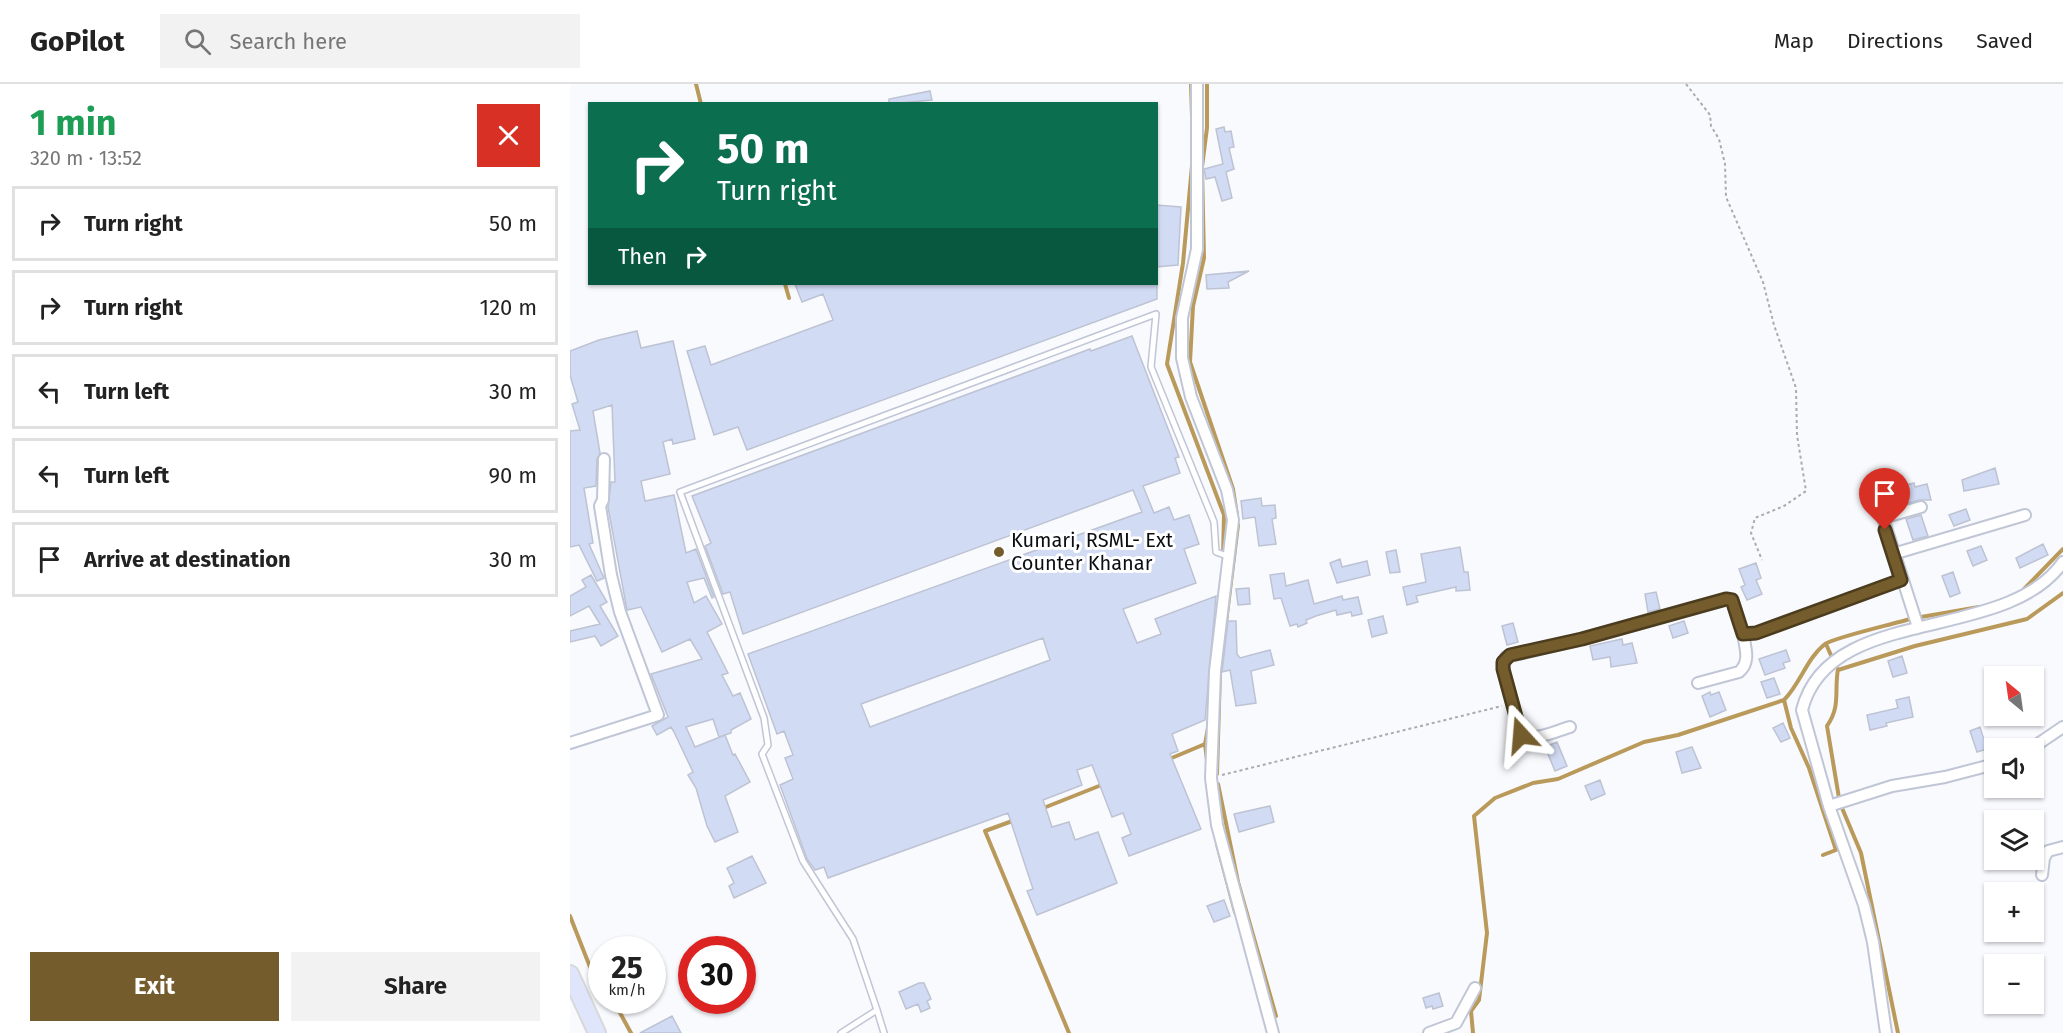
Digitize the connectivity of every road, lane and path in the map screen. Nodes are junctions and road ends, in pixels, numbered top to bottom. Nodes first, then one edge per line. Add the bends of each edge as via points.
1 (1197, 84) edge
2 (1686, 84) edge
3 (604, 459) dead end
4 (1921, 507) dead end
5 (2025, 515) dead end
6 (1893, 554) junction
7 (1227, 556) junction
8 (1762, 560) dead end
9 (2063, 562) edge
10 (1901, 580) junction
11 (1918, 627) junction
12 (1743, 634) junction
13 (1698, 682) dead end
14 (1511, 703) junction
15 (1570, 727) dead end
16 (2063, 727) edge
17 (2044, 740) edge
18 (570, 744) edge
19 (1984, 767) edge
20 (1211, 778) junction
21 (1829, 807) junction
22 (2063, 847) edge
23 (2042, 875) dead end
24 (570, 974) edge
25 (1475, 988) dead end
26 (877, 1010) junction
27 (597, 1033) edge
28 (841, 1033) edge
29 (884, 1033) edge
30 (1273, 1033) edge
31 (1429, 1033) edge
32 (1886, 1033) edge

1 - 7 street via 1197,249 1182,318 1182,358 1191,397 1227,490 1233,520
2 - 8 path via 1710,115 1719,139 1726,197 1762,282 1796,388 1797,435 1806,491 1755,518 1751,533
3 - 18 street via 600,506 610,575 658,715
4 - 6 street via 1886,517 1885,530
5 - 6 street
6 - 10 street
7 - 20 street via 1215,672
7 - 26 lane via 1216,552 1214,522 1151,367 1156,314 680,492 764,718 768,745 762,754 803,861 853,939
9 - 11 street via 2051,579 2014,602
10 - 11 street
10 - 12 street via 1756,633
11 - 21 street via 1842,654 1826,667 1804,702 1802,710
12 - 13 street via 1747,660 1744,667 1739,672
12 - 14 street via 1736,605 1726,599 1510,655 1503,662 1503,669
14 - 15 street via 1518,729 1527,738
14 - 20 path
16 - 17 street
19 - 21 street via 1892,786
20 - 30 street via 1217,825
21 - 32 street via 1864,906
22 - 23 street via 2048,851
24 - 27 main road
25 - 31 street via 1456,1023
26 - 28 lane
26 - 29 lane

